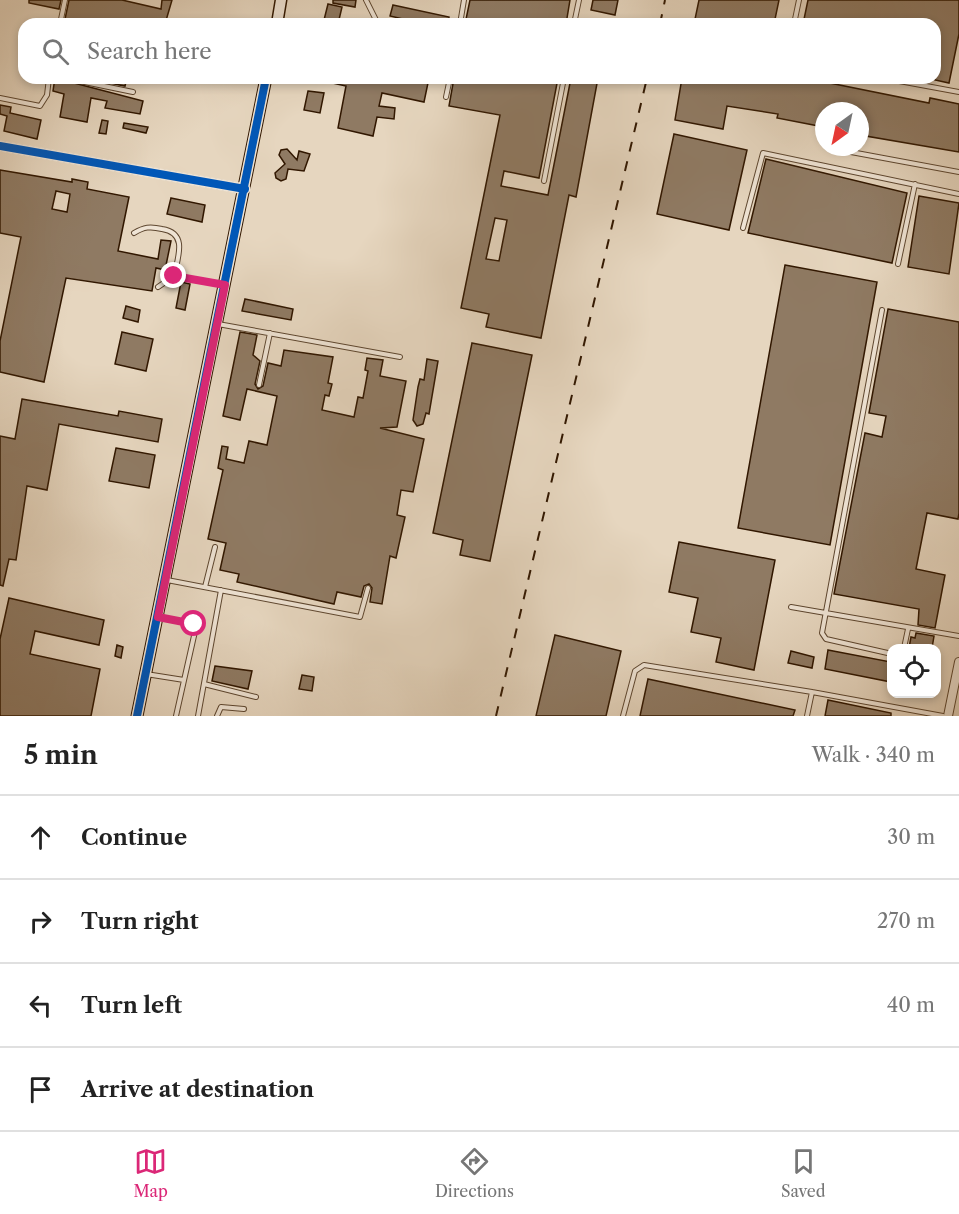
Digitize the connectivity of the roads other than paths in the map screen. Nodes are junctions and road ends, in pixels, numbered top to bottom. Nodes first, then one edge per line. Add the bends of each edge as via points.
1 (65, 0) edge
2 (281, 0) edge
3 (366, 0) edge
4 (464, 0) edge
5 (579, 0) edge
6 (799, 0) edge
7 (61, 18) edge
8 (278, 18) edge
9 (375, 18) edge
10 (461, 18) edge
11 (575, 18) edge
12 (795, 18) edge
13 (48, 84) edge
14 (94, 84) edge
15 (265, 84) edge
16 (449, 84) edge
17 (563, 84) edge
18 (916, 84) edge
19 (133, 92) dead end
20 (959, 92) edge
21 (446, 97) dead end
22 (0, 98) edge
23 (0, 146) edge
24 (869, 155) edge
25 (959, 172) edge
26 (544, 181) dead end
27 (915, 184) junction
28 (245, 189) junction
29 (959, 194) edge
30 (743, 228) dead end
31 (134, 233) dead end
32 (898, 264) dead end
33 (174, 276) junction
34 (225, 285) junction
35 (158, 287) dead end
36 (882, 310) dead end
37 (217, 324) junction
38 (270, 333) junction
39 (400, 357) dead end
40 (259, 385) dead end
41 (215, 547) dead end
42 (166, 580) junction
43 (205, 587) junction
44 (368, 588) dead end
45 (221, 590) junction
46 (791, 607) dead end
47 (825, 615) junction
48 (158, 617) junction
49 (908, 629) junction
50 (959, 636) edge
51 (905, 644) edge
52 (887, 653) edge
53 (959, 662) edge
54 (146, 674) junction
55 (184, 680) junction
56 (204, 684) junction
57 (812, 692) junction
58 (256, 696) dead end
59 (244, 710) dead end
60 (137, 716) edge
61 (176, 716) edge
62 (198, 716) edge
63 (217, 716) edge
64 (623, 716) edge
65 (807, 716) edge
66 (943, 716) edge
67 (948, 716) edge

1 - 7 lane
2 - 8 street
3 - 9 lane
4 - 10 lane
5 - 11 lane
6 - 12 lane
13 - 22 lane via 40,106
14 - 19 lane
15 - 28 street
16 - 21 lane
17 - 26 lane
18 - 20 lane
23 - 28 street
24 - 25 lane
27 - 29 lane
27 - 30 lane via 763,153
27 - 32 lane
28 - 34 street
31 - 33 lane via 150,227 178,236
33 - 34 lane
33 - 35 lane
34 - 37 street
36 - 47 lane
37 - 38 lane
37 - 42 street
38 - 39 lane
38 - 40 lane
41 - 43 lane
42 - 43 lane
42 - 48 street
43 - 45 lane
44 - 45 lane via 360,617
45 - 56 lane
46 - 47 lane
47 - 49 lane
47 - 52 lane via 822,633 826,639
48 - 54 street
48 - 55 lane via 195,625
49 - 50 lane
49 - 51 lane
53 - 67 street
54 - 55 lane
54 - 60 street
55 - 61 lane
56 - 58 lane
56 - 62 lane
57 - 64 lane via 644,666 634,671
57 - 65 lane
57 - 66 lane
59 - 63 lane via 221,707

